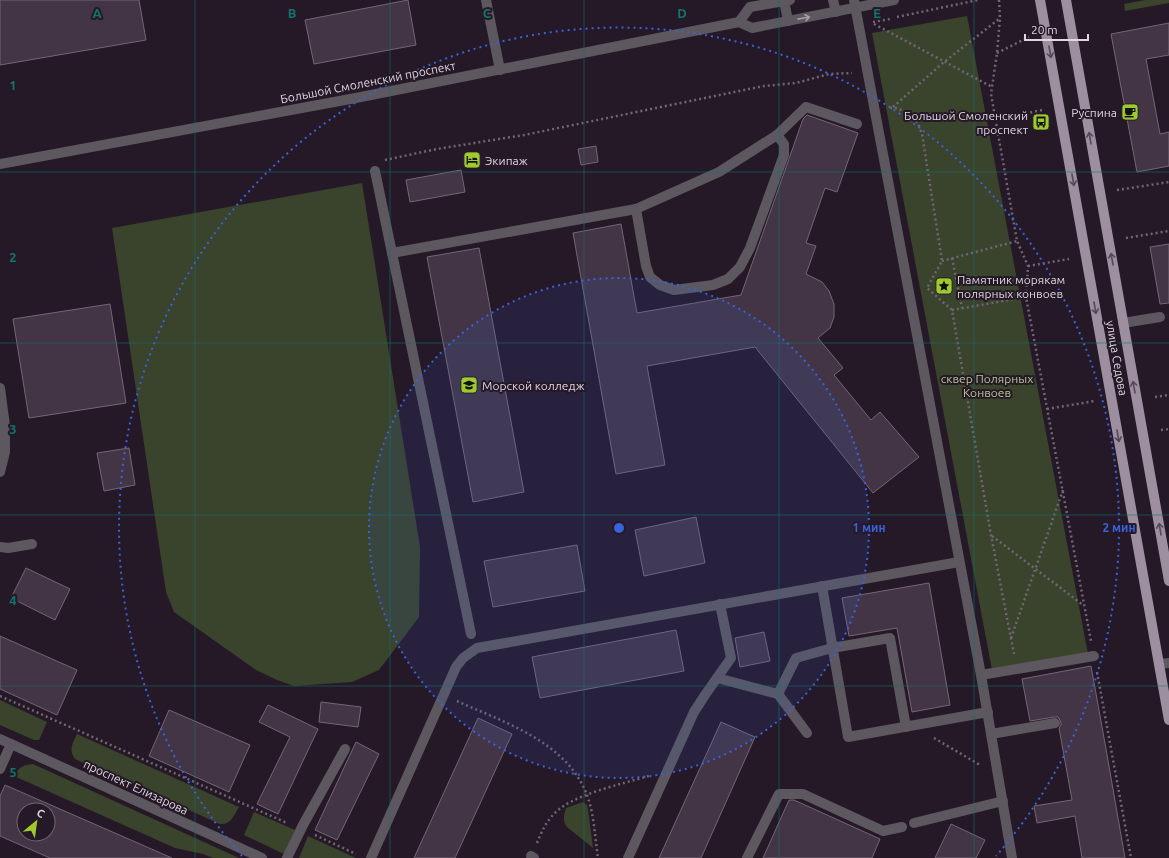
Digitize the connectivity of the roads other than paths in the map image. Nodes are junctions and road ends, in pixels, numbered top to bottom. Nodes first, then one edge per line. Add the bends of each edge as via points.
1 (486, 0) edge
2 (786, 0) edge
3 (833, 0) edge
4 (894, 0) edge
5 (1040, 0) edge
6 (1066, 0) edge
7 (855, 4) edge
8 (836, 12) junction
9 (788, 21) junction
10 (739, 22) junction
11 (500, 70) junction
12 (857, 124) dead end
13 (777, 135) junction
14 (0, 164) edge
15 (375, 170) dead end
16 (636, 208) junction
17 (392, 253) junction
18 (1160, 317) dead end
19 (1123, 323) junction
20 (0, 388) edge
21 (0, 472) edge
22 (32, 544) dead end
23 (0, 547) edge
24 (959, 562) junction
25 (1169, 581) edge
26 (822, 586) junction
27 (720, 604) junction
28 (471, 634) dead end
29 (832, 648) junction
30 (1094, 656) road end
31 (1164, 663) edge
32 (981, 675) junction
33 (717, 678) junction
34 (778, 694) junction
35 (988, 712) junction
36 (1169, 720) edge
37 (1055, 723) dead end
38 (909, 726) junction
39 (807, 732) dead end
40 (991, 734) junction
41 (0, 739) edge
42 (11, 744) junction
43 (345, 749) dead end
44 (0, 769) edge
45 (1003, 801) junction
46 (914, 824) dead end
47 (902, 827) dead end
48 (1011, 856) edge
49 (262, 858) edge
50 (287, 858) edge
51 (371, 858) edge
52 (628, 858) edge
53 (747, 858) edge

1 - 11 street
2 - 9 street
2 - 10 street via 750,8
3 - 8 street
4 - 7 street, Большой Смоленский проспект
5 -> 31 main road, улица Седова
19 -> 6 main road, улица Седова
7 - 8 street, Большой Смоленский проспект
7 - 24 street
9 -> 8 street, Большой Смоленский проспект
9 - 10 street, Большой Смоленский проспект via 752,28
10 - 11 street, Большой Смоленский проспект
11 - 14 street, Большой Смоленский проспект
12 - 13 street via 806,107
13 - 16 street via 719,172
13 - 16 street via 784,144 784,155 750,248 740,267 728,279 713,285 674,290 660,285 650,277 646,266
15 - 17 street
16 - 17 street
17 - 28 street
18 - 19 street
25 -> 19 main road, улица Седова
20 - 21 street via 5,426 5,452
22 - 23 street
24 - 26 street
24 - 32 street
26 - 27 street
26 - 29 street
27 - 33 street via 731,658
27 - 51 street via 477,648 463,658 456,667
29 - 34 street via 796,658
29 - 38 street via 890,638
29 - 38 street via 848,737
30 - 32 street
31 - 36 main road, улица Седова
32 - 35 street
33 - 34 street
33 - 52 street via 694,712
34 - 39 street
35 - 38 street
35 - 40 street
37 - 40 street
40 - 45 street
41 - 42 street, проспект Елизарова
42 - 44 street
42 - 49 street, проспект Елизарова
43 - 50 street
45 - 46 street
45 - 48 street
47 - 53 street via 884,831 803,794 778,794

